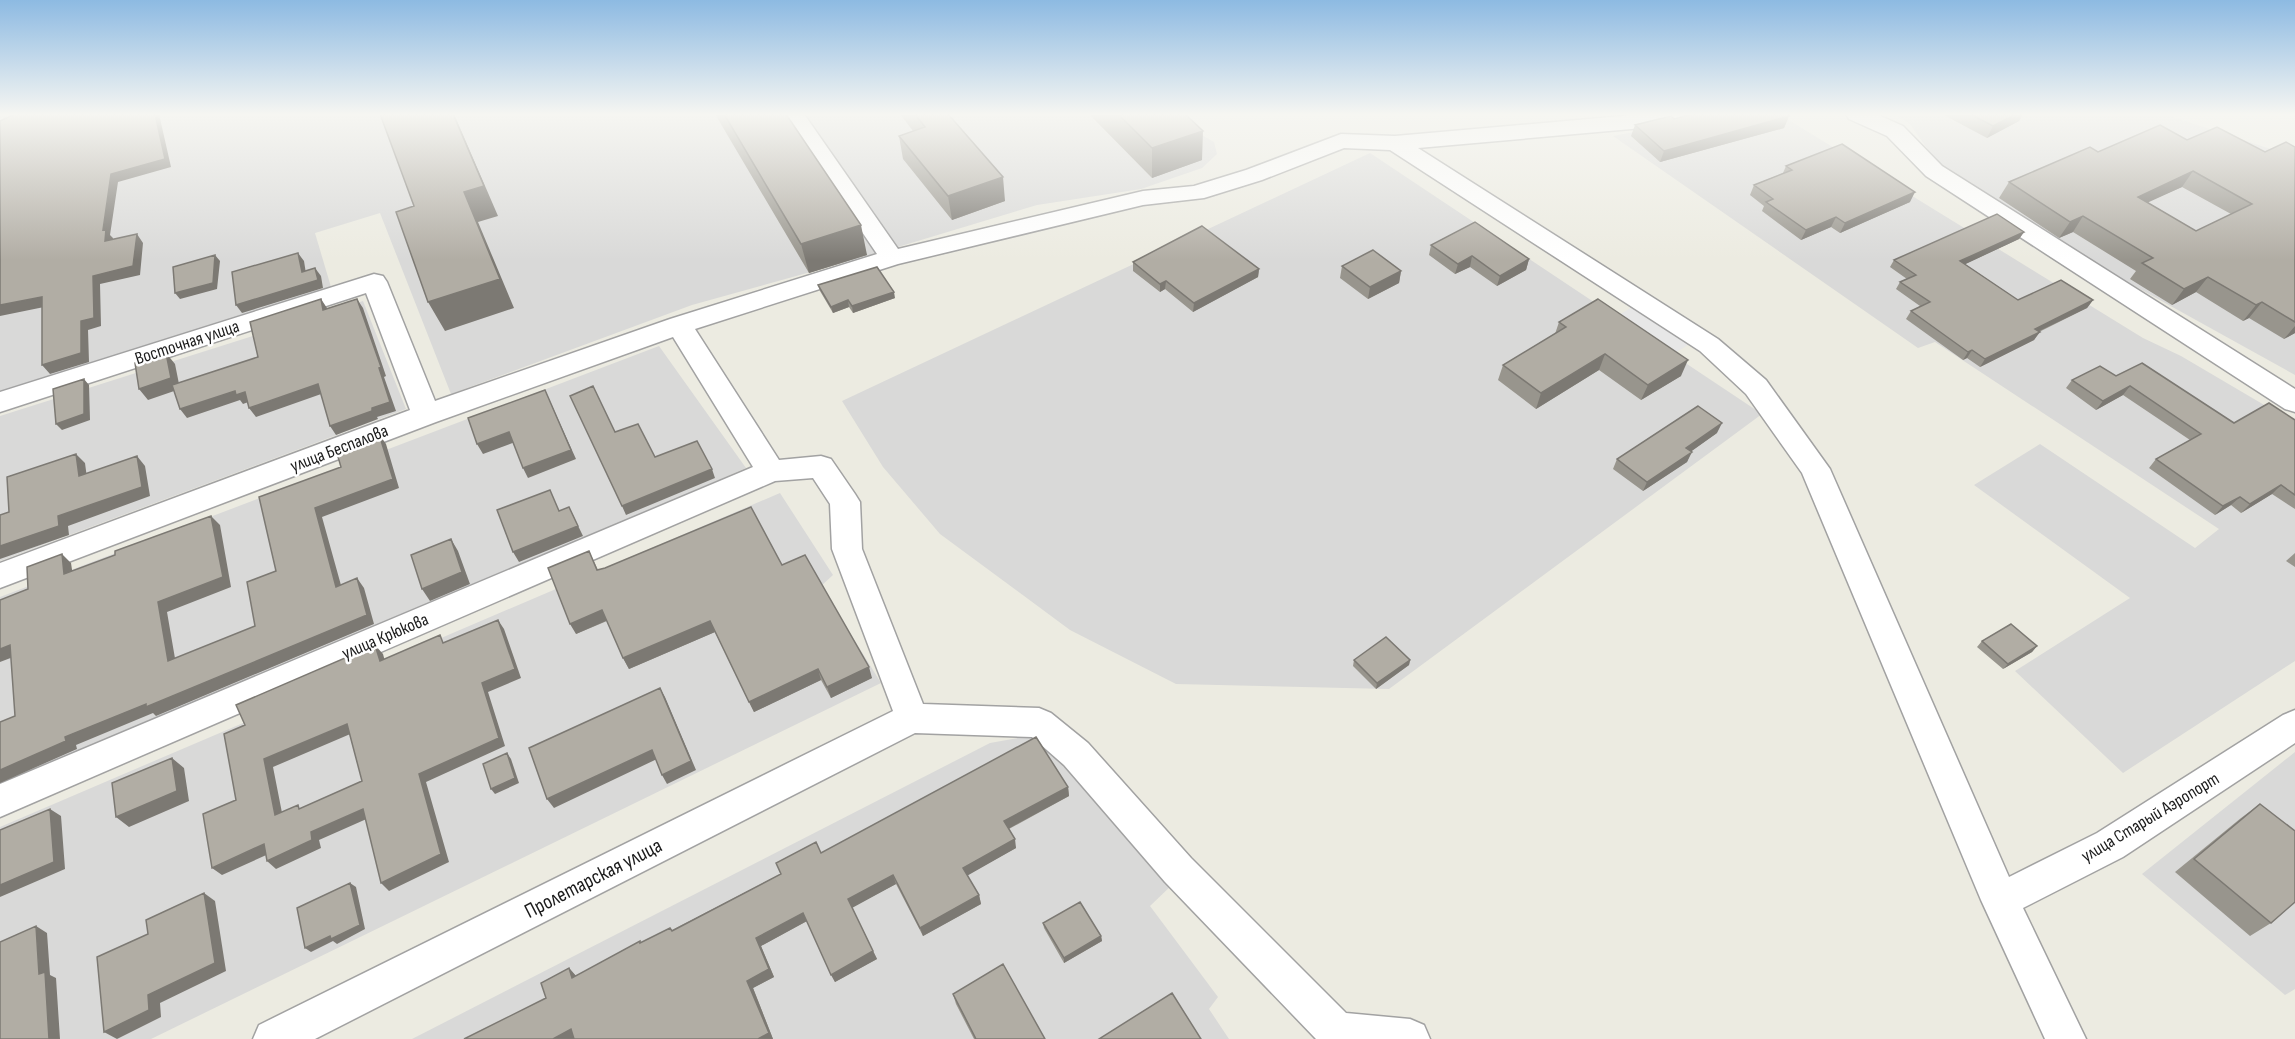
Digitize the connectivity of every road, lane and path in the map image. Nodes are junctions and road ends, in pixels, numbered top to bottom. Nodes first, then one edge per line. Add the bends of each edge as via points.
1 (826, 162) edge
2 (1286, 162) edge
3 (1425, 162) edge
4 (1926, 162) edge
5 (892, 258) junction
6 (679, 325) junction
7 (0, 402) edge
8 (2295, 402) edge
9 (426, 415) junction
10 (771, 471) junction
11 (0, 576) edge
12 (912, 718) junction
13 (2295, 725) edge
14 (0, 801) edge
15 (2000, 900) junction
16 (1332, 1036) edge
17 (273, 1039) edge
18 (1410, 1039) edge
19 (2066, 1039) edge

1 - 5 street
2 - 5 street, улица Беспалова via 1196,193 1143,198
3 - 15 street via 1709,345 1756,387 1815,469
4 - 8 street via 2094,276
5 - 6 street, улица Беспалова
6 - 9 street, улица Беспалова
6 - 10 street
7 - 9 street, Восточная улица via 374,282
9 - 11 street, улица Беспалова
10 - 12 street, улица Крюкова via 821,467 845,502 848,549
10 - 14 street, улица Крюкова
12 - 16 street via 1039,723 1076,754
12 - 17 street, Пролетарская улица
13 - 15 street, улица Старый Аэропорт via 2110,845
15 - 19 street
16 - 18 street

